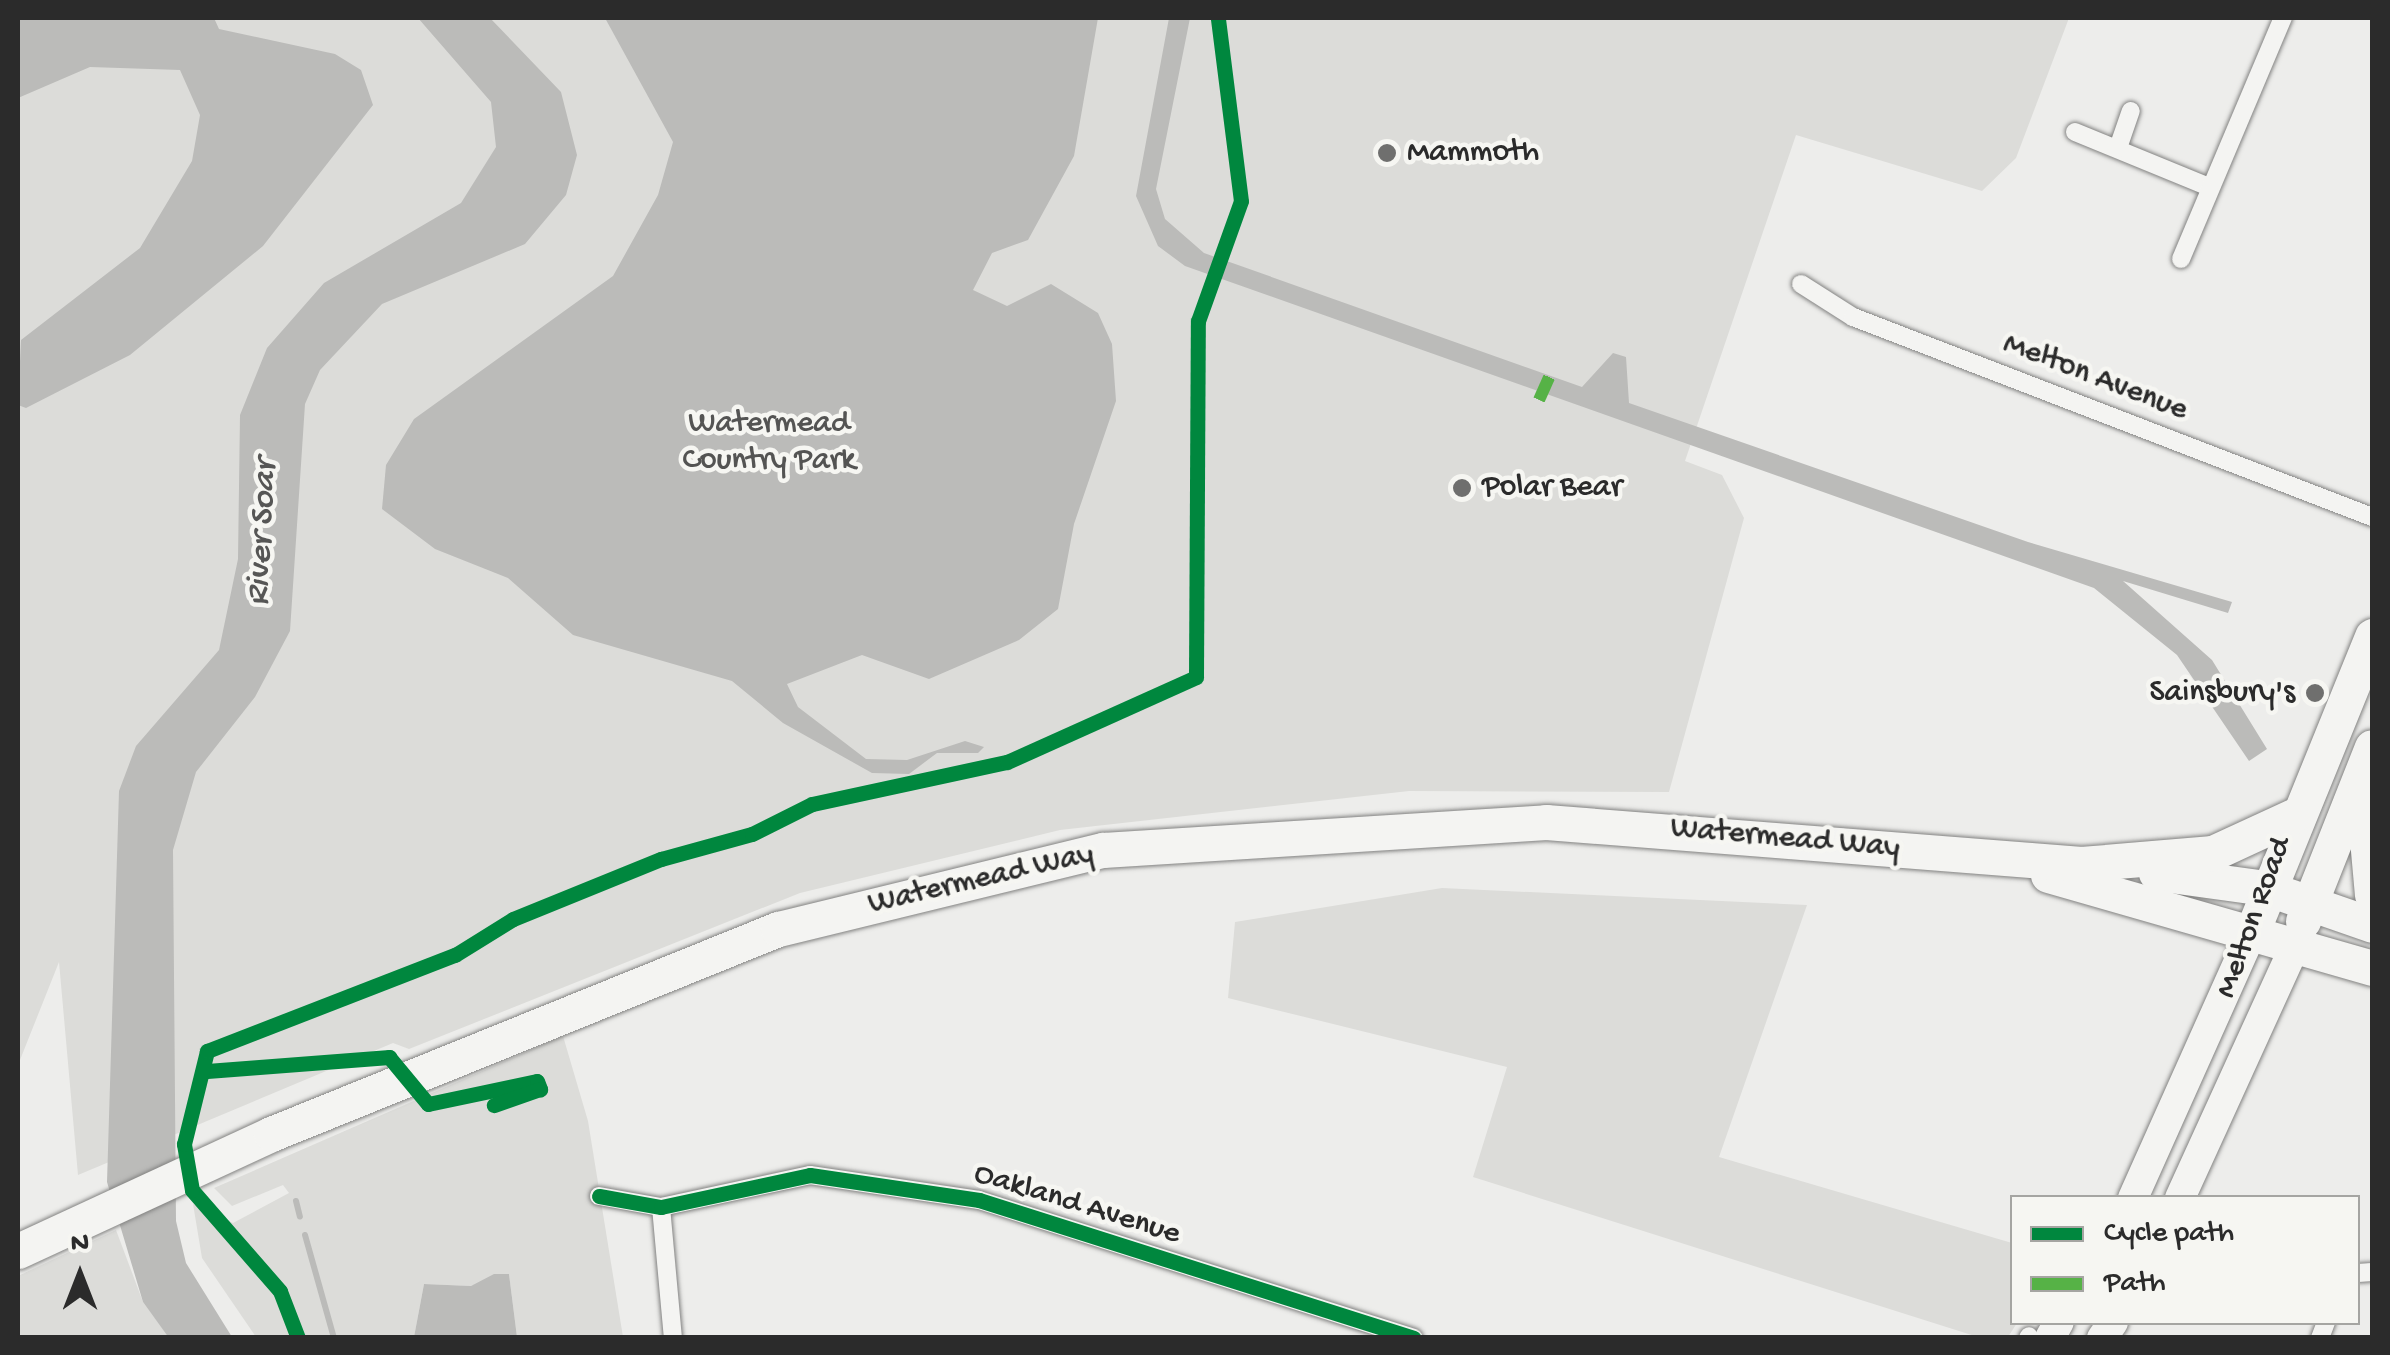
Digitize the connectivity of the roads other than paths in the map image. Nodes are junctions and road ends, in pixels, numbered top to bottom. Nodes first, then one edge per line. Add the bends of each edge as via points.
1 (2283, 18) edge
2 (2131, 111) dead end
3 (2075, 132) dead end
4 (2118, 148) junction
5 (2209, 186) junction
6 (2181, 259) dead end
7 (1802, 284) dead end
8 (2372, 517) edge
9 (2372, 636) edge
10 (2367, 759) edge
11 (2292, 816) junction
12 (2008, 864) junction
13 (2081, 864) junction
14 (2266, 888) junction
15 (2372, 895) edge
16 (2309, 900) junction
17 (2372, 924) edge
18 (2254, 927) junction
19 (2297, 941) junction
20 (2372, 968) edge
21 (2134, 1195) edge
22 (2181, 1195) edge
23 (599, 1196) dead end
24 (661, 1208) junction
25 (18, 1251) edge
26 (673, 1338) edge
27 (1414, 1338) edge

1 - 5 street
2 - 4 street
3 - 4 street
4 - 5 street
5 - 6 street
7 - 8 street, Melton Avenue via 1852,317
9 - 11 highway, Melton Road
10 - 15 highway, Melton Road
10 - 16 highway, Melton Road
11 - 13 highway, Watermead Way via 2213,854
11 - 14 highway, Melton Road
12 - 13 highway, Watermead Way
12 - 18 highway, Watermead Way
12 - 25 highway, Watermead Way via 1757,833 1546,822 1102,850 778,929 271,1134
13 - 14 highway, Watermead Way
14 - 16 highway, Watermead Way
14 - 18 highway, Melton Road
16 - 17 highway, Watermead Way
16 - 19 highway, Melton Road
18 - 19 highway, Watermead Way
18 - 21 main road, Melton Road
19 - 20 highway, Watermead Way
19 - 22 main road, Melton Road
23 - 24 street, Oakland Avenue
24 - 26 street
24 - 27 street, Oakland Avenue via 810,1175 979,1200

